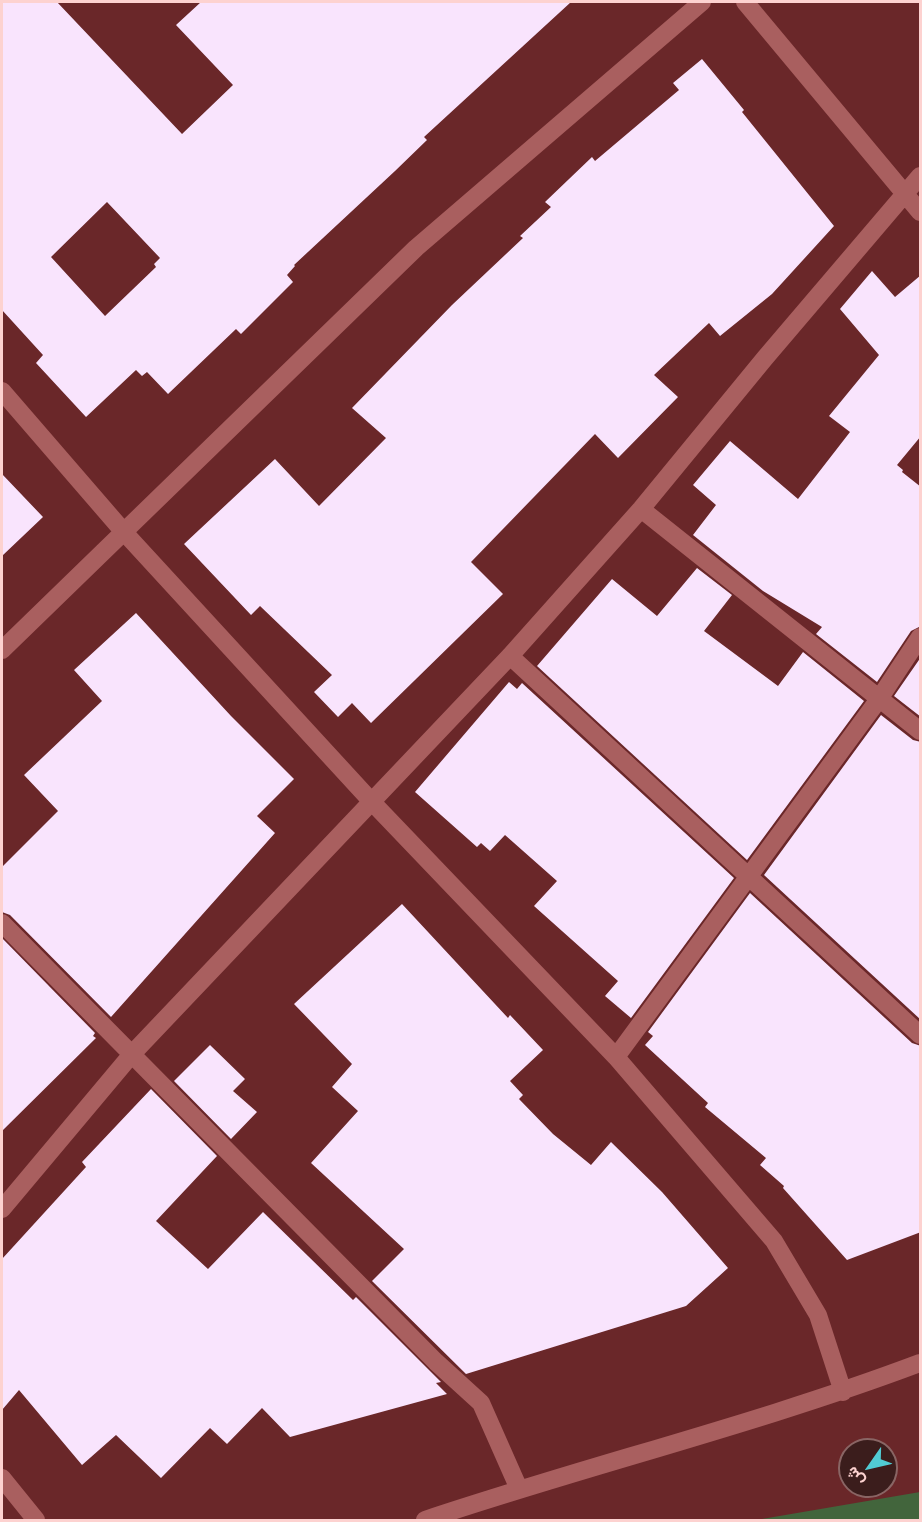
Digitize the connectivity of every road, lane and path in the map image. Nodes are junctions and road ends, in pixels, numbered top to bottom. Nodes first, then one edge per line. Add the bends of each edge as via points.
1 (702, 2) edge
2 (745, 2) edge
3 (921, 176) edge
4 (905, 194) junction
5 (921, 212) edge
6 (2, 391) edge
7 (641, 509) junction
8 (123, 531) junction
9 (921, 637) edge
10 (2, 650) edge
11 (510, 656) junction
12 (879, 699) junction
13 (921, 731) edge
14 (372, 802) junction
15 (748, 877) junction
16 (2, 923) edge
17 (921, 1035) edge
18 (132, 1054) junction
19 (616, 1057) junction
20 (2, 1209) edge
21 (921, 1364) edge
22 (843, 1392) junction
23 (2, 1478) edge
24 (519, 1489) junction
25 (36, 1521) edge
26 (425, 1521) edge

1 - 8 street via 416,248
2 - 4 street
3 - 4 street
4 - 5 street
4 - 7 street
6 - 8 street
7 - 11 street
7 - 12 street
8 - 10 street
8 - 14 street
9 - 12 street
11 - 14 street
11 - 15 street
12 - 13 street
12 - 15 street
14 - 18 street
14 - 19 street
15 - 17 street
15 - 19 street
16 - 18 street
18 - 20 street
18 - 24 street via 481,1403
19 - 22 street via 774,1241 818,1315
21 - 22 street
22 - 24 street
23 - 25 street
24 - 26 street

